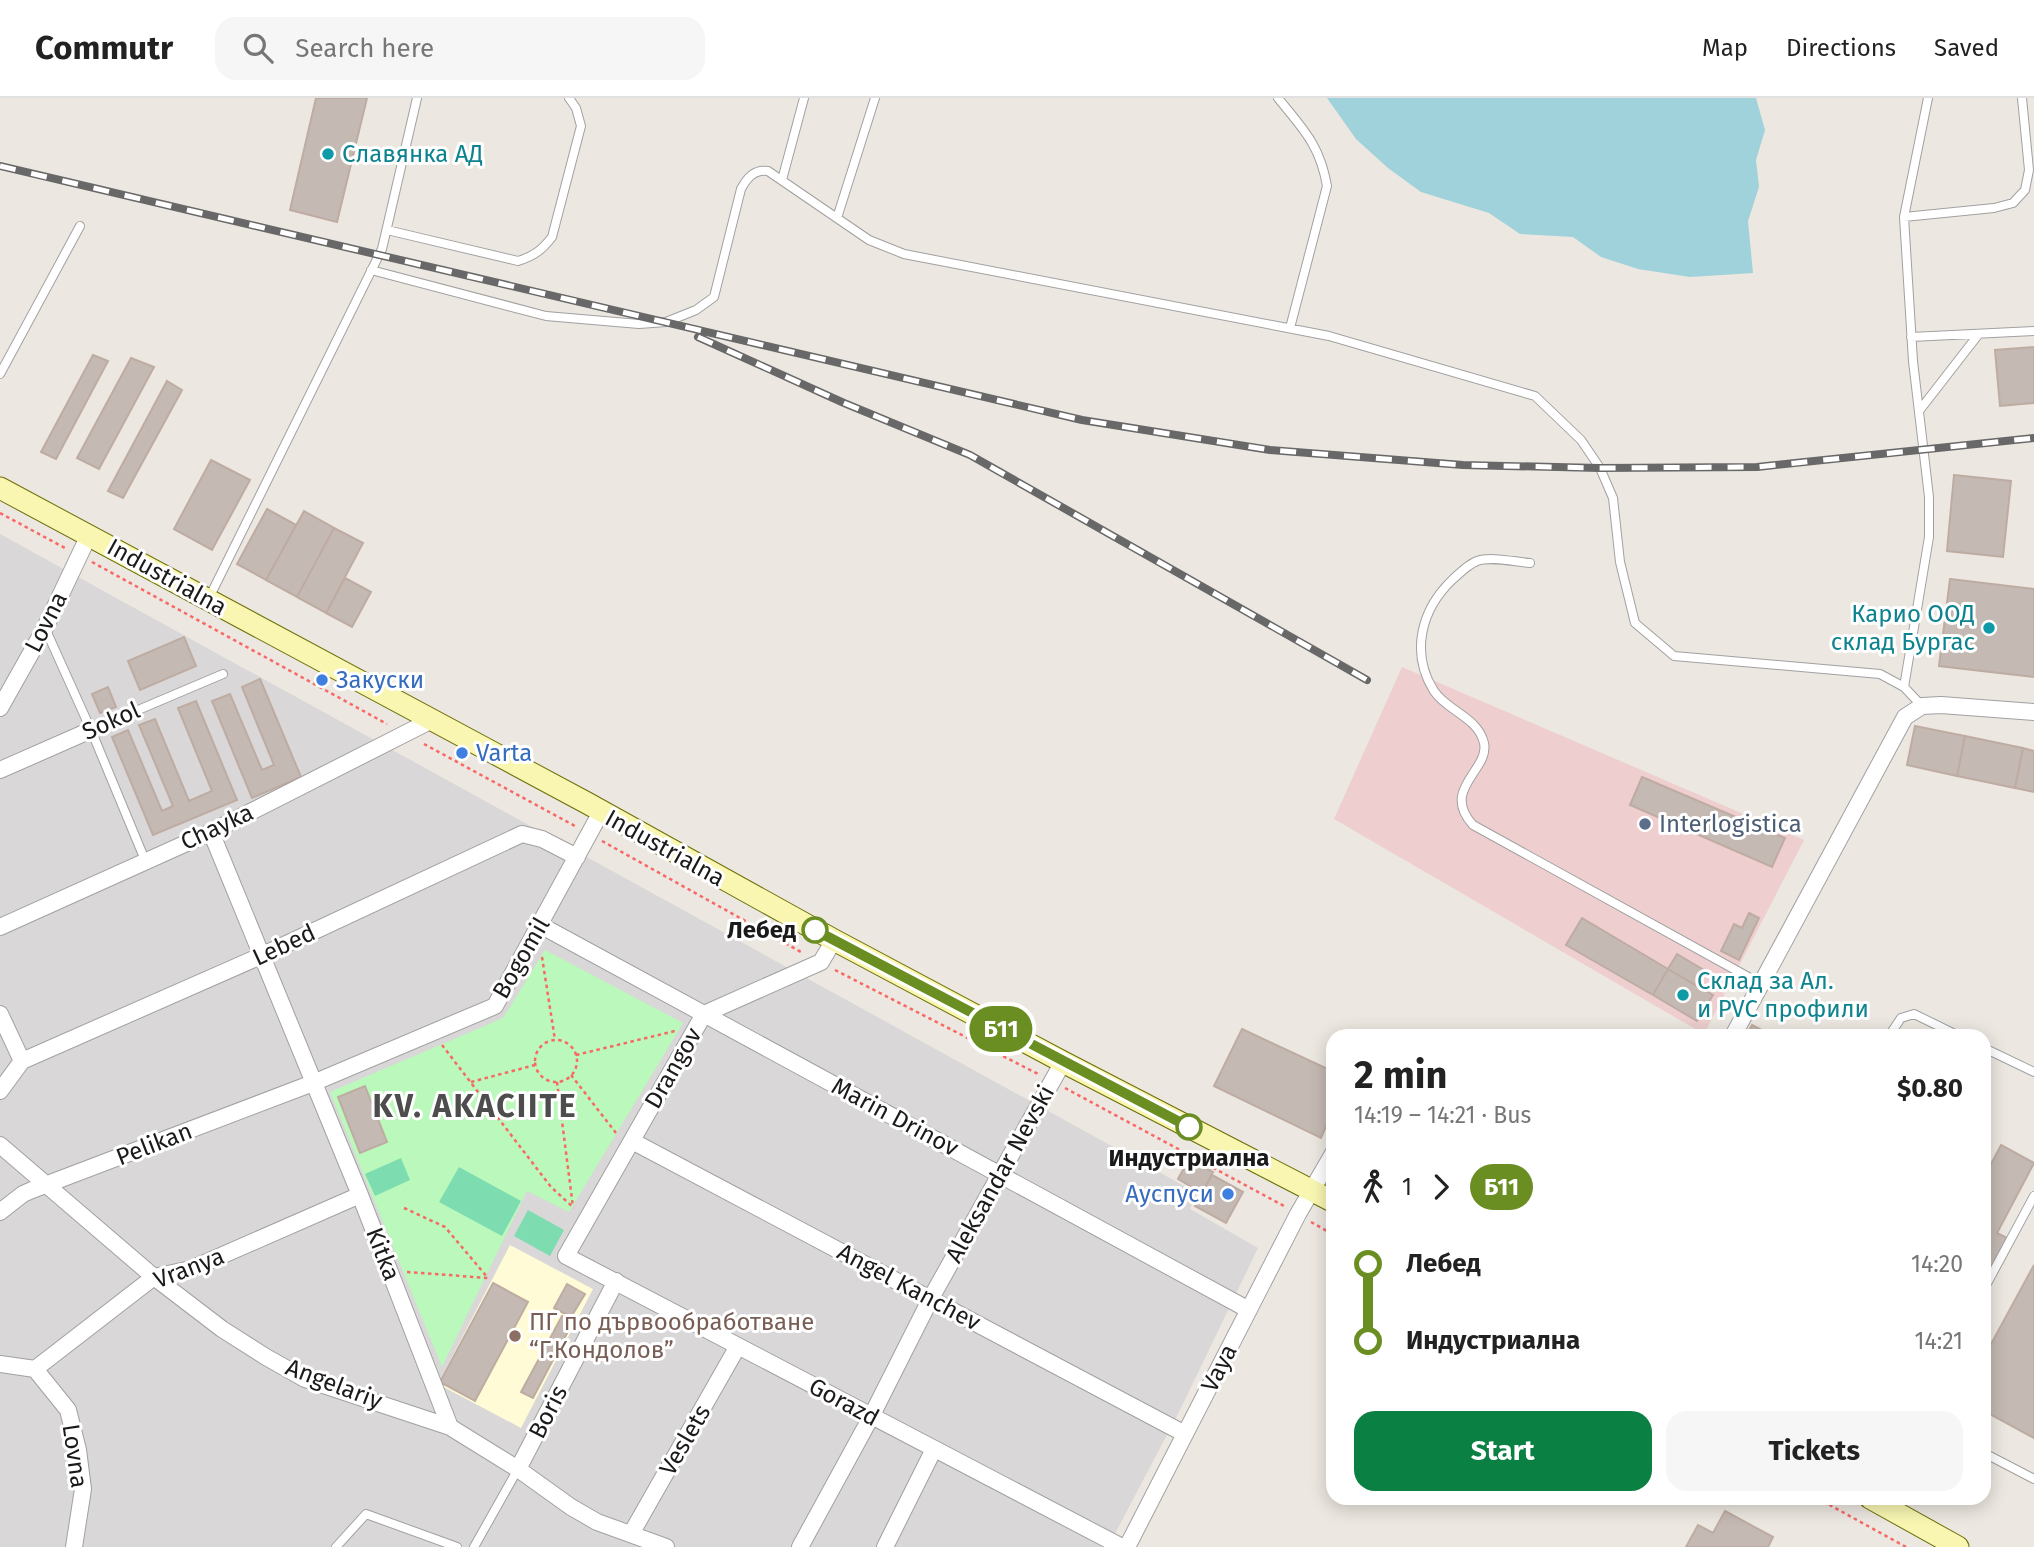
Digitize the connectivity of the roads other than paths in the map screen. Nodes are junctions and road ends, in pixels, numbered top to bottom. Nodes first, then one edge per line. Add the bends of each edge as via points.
1 (417, 98) edge
2 (569, 98) edge
3 (804, 98) edge
4 (875, 98) edge
5 (1278, 98) edge
6 (1928, 98) edge
7 (2022, 98) edge
8 (782, 180) junction
9 (837, 218) junction
10 (1904, 218) junction
11 (80, 226) dead end
12 (387, 230) junction
13 (372, 270) junction
14 (1290, 328) junction
15 (2034, 331) edge
16 (1978, 335) junction
17 (1911, 337) junction
18 (0, 374) edge
19 (1919, 411) junction
20 (0, 488) edge
21 (89, 535) junction
22 (1530, 563) dead end
23 (208, 600) junction
24 (46, 628) junction
25 (223, 674) dead end
26 (1904, 687) junction
27 (1922, 706) junction
28 (0, 708) edge
29 (2034, 712) edge
30 (430, 721) junction
31 (91, 730) junction
32 (0, 769) edge
33 (601, 812) junction
34 (211, 832) junction
35 (577, 857) junction
36 (145, 860) junction
37 (0, 927) edge
38 (539, 927) junction
39 (834, 940) junction
40 (263, 955) junction
41 (1761, 984) junction
42 (0, 1014) edge
43 (701, 1020) junction
44 (1737, 1029) edge
45 (1894, 1029) edge
46 (1945, 1029) edge
47 (1991, 1051) edge
48 (22, 1061) junction
49 (1063, 1062) junction
50 (2034, 1072) edge
51 (313, 1083) junction
52 (0, 1091) edge
53 (0, 1144) edge
54 (630, 1145) junction
55 (1326, 1167) edge
56 (999, 1173) junction
57 (47, 1185) junction
58 (1313, 1191) junction
59 (360, 1195) junction
60 (2034, 1196) edge
61 (1326, 1198) edge
62 (0, 1212) edge
63 (566, 1256) joint
64 (1991, 1276) edge
65 (154, 1277) junction
66 (616, 1281) junction
67 (930, 1298) junction
68 (1249, 1310) junction
69 (738, 1346) junction
70 (0, 1364) edge
71 (35, 1369) junction
72 (871, 1417) junction
73 (450, 1427) junction
74 (1185, 1434) junction
75 (934, 1448) junction
76 (1991, 1457) edge
77 (518, 1469) junction
78 (2034, 1479) edge
79 (1883, 1505) edge
80 (631, 1534) junction
81 (74, 1547) edge
82 (336, 1547) edge
83 (457, 1547) edge
84 (474, 1547) edge
85 (666, 1547) edge
86 (800, 1547) edge
87 (885, 1547) edge
88 (1124, 1547) edge
89 (1958, 1547) edge

1 - 12 lane
2 - 12 lane via 580,126 552,237 543,250 518,261
3 - 8 lane
4 - 9 lane
5 - 14 lane via 1314,143 1327,186
6 - 10 lane
7 - 10 lane via 2029,170 2025,190 2013,203
8 - 9 lane
8 - 13 lane via 761,170 746,180 714,297 666,323 546,316
9 - 14 lane via 869,240 904,254
10 - 17 lane
11 - 18 lane
12 - 13 lane
13 - 23 lane
14 - 26 lane via 1535,397 1581,440 1600,468 1614,498 1620,562 1635,623 1674,656 1880,674
15 - 16 lane
16 - 17 lane
16 - 19 lane
17 - 19 lane
19 - 26 lane via 1929,537
20 - 21 main road, Industrialna
21 - 23 main road, Industrialna
21 - 24 street, Lovna
22 - 41 lane via 1481,559 1468,565 1441,590 1427,611 1421,640 1423,671 1435,693 1478,729 1484,740 1485,750 1463,792 1464,815 1473,825
23 - 30 main road, Industrialna
24 - 28 street, Lovna
24 - 31 lane
25 - 31 lane, Sokol
26 - 27 lane
27 - 29 street
27 - 41 street via 1905,718
30 - 33 main road, Industrialna
30 - 34 street, Chayka
31 - 32 street, Sokol
31 - 36 lane
33 - 35 street, Bogomil
33 - 39 main road, Industrialna
34 - 36 street, Chayka
34 - 40 street, Kitka
35 - 38 street, Bogomil
35 - 40 street, Lebed via 522,834
36 - 37 street, Chayka
38 - 43 street, Marin Drinov
38 - 51 street, Bogomil via 495,1006
39 - 43 street, Drangov via 821,962
39 - 49 main road, Industrialna
40 - 48 street, Lebed
40 - 51 street, Kitka
41 - 44 street
42 - 48 street
43 - 54 street, Drangov
43 - 56 street, Marin Drinov
45 - 46 lane via 1901,1018 1914,1014
47 - 50 lane
48 - 52 street
49 - 56 street, Aleksandar Nevski
49 - 58 main road, Industrialna
51 - 57 street, Pelikan
51 - 59 street, Kitka
53 - 57 street, Angelariy
54 - 63 street, Drangov
54 - 67 street, Angel Kanchev
55 - 58 street, Vaya
56 - 67 street, Aleksandar Nevski
56 - 68 street, Marin Drinov
57 - 62 street, Pelikan via 23,1194
57 - 65 street, Angelariy
58 - 61 main road, Industrialna
58 - 68 street, Vaya
59 - 65 street, Vranya via 191,1269
59 - 73 street, Kitka
60 - 64 lane
63 - 66 street, Gorazd
65 - 71 street, Vranya
65 - 73 street, Angelariy via 222,1329 305,1379
66 - 69 street, Gorazd
66 - 77 street, Boris
67 - 72 street, Aleksandar Nevski
67 - 74 street, Angel Kanchev
68 - 74 street, Vaya
69 - 72 street, Gorazd
69 - 80 street, Veslets
70 - 71 street
71 - 81 street, Lovna via 68,1410 78,1450 83,1489
72 - 75 street, Gorazd
72 - 86 street, Aleksandar Nevski
73 - 77 street, Angelariy
74 - 88 street, Vaya
75 - 87 street
75 - 88 street, Gorazd
76 - 78 lane
77 - 80 street, Angelariy via 597,1522
77 - 84 lane
79 - 89 main road
80 - 85 street, Angelariy
82 - 83 lane via 366,1514

